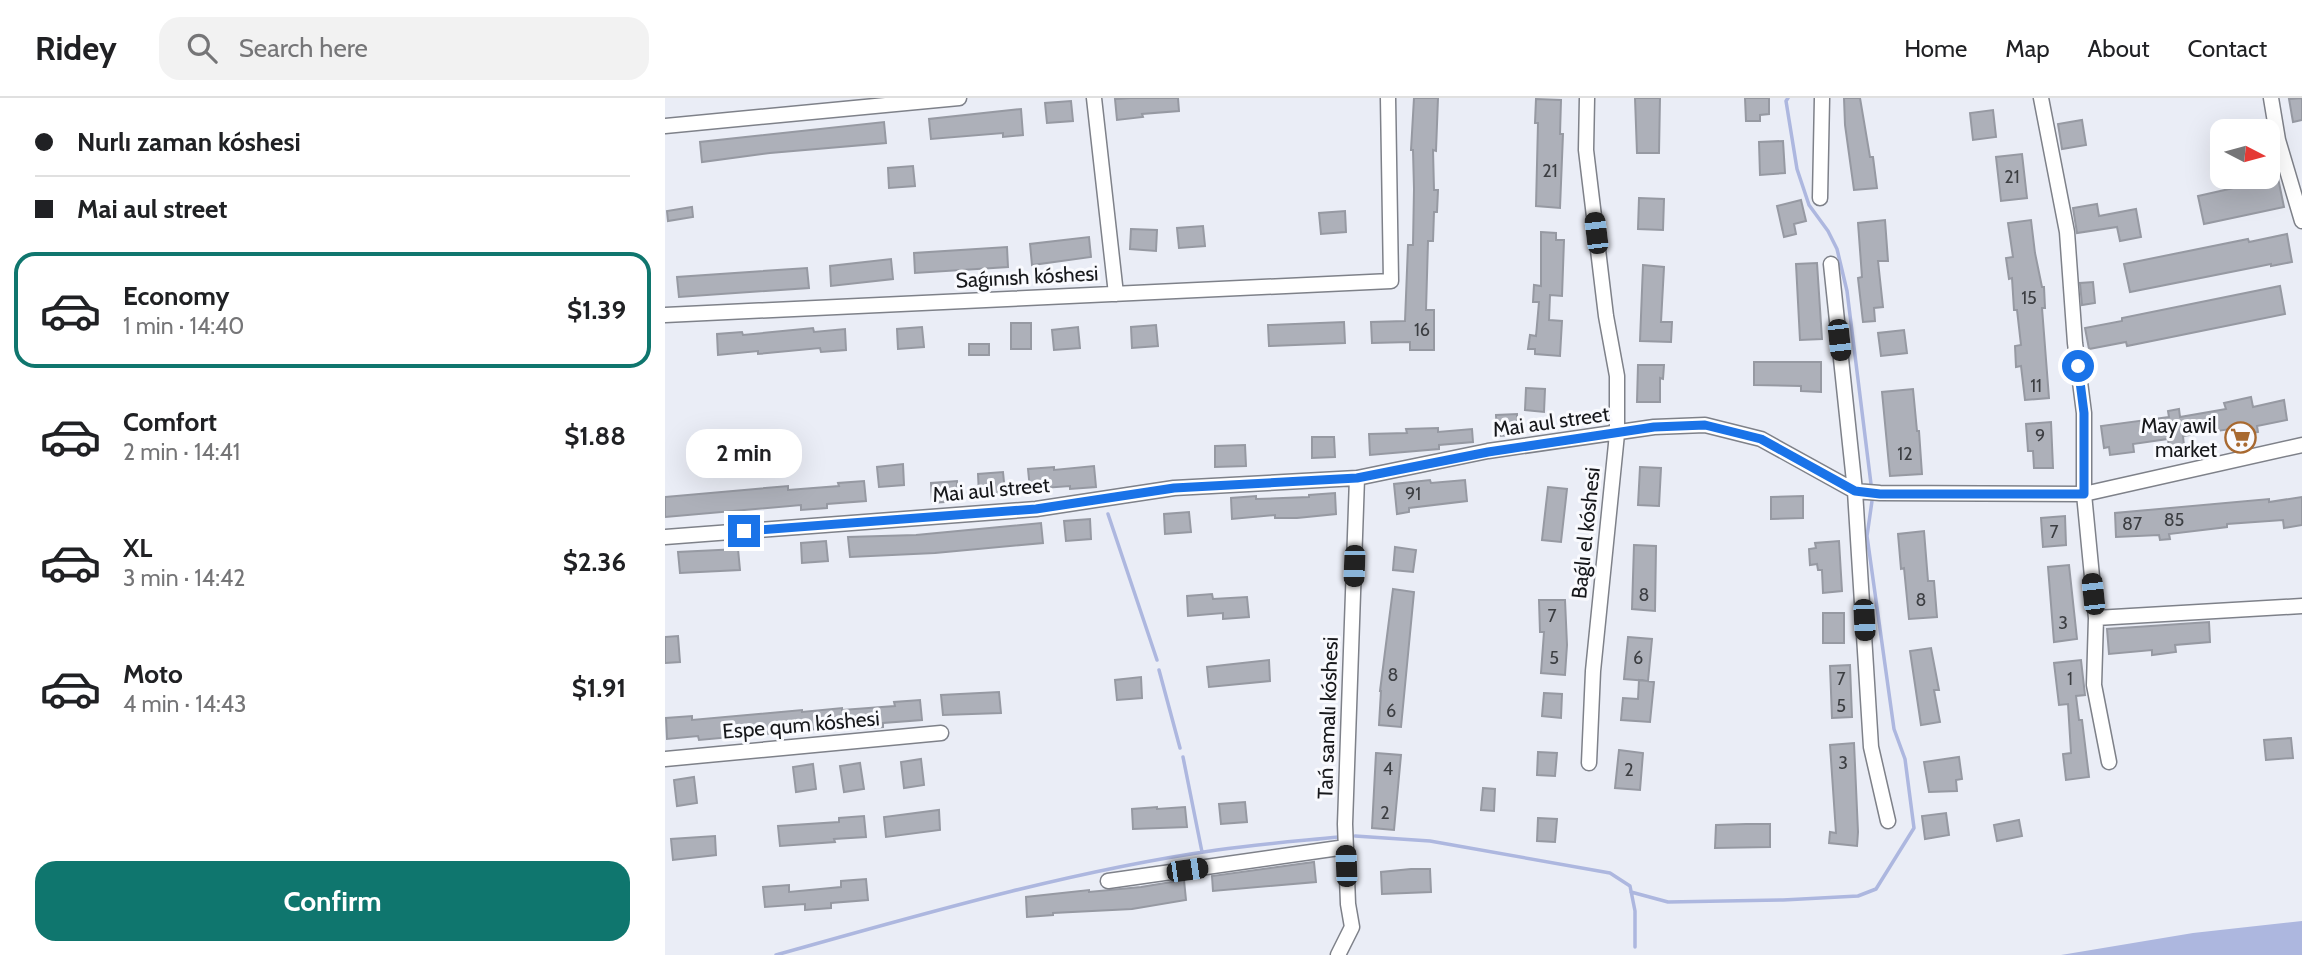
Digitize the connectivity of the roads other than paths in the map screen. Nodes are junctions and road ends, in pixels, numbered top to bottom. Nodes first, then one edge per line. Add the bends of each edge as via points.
1 (958, 98) edge
2 (1094, 98) edge
3 (1388, 98) edge
4 (1587, 98) edge
5 (1822, 98) edge
6 (2041, 98) edge
7 (2271, 98) edge
8 (665, 126) edge
9 (1820, 198) dead end
10 (2302, 221) edge
11 (1831, 264) dead end
12 (1116, 294) junction
13 (665, 315) edge
14 (1617, 434) junction
15 (2302, 445) edge
16 (1357, 478) junction
17 (1855, 491) junction
18 (2084, 494) junction
19 (665, 537) edge
20 (2302, 606) edge
21 (2096, 618) junction
22 (941, 733) dead end
23 (665, 758) edge
24 (2109, 762) dead end
25 (1589, 763) dead end
26 (1888, 821) dead end
27 (1346, 847) junction
28 (1108, 881) dead end
29 (1338, 955) edge

1 - 8 street
2 - 12 street
3 - 12 street, Saǵınısh kóshesi via 1391,281
4 - 14 street, Baǵlı el kóshesi via 1586,150 1617,376
5 - 9 street
6 - 18 street via 2067,232 2084,413
7 - 10 street
11 - 17 street
12 - 13 street, Saǵınısh kóshesi
14 - 16 street, Mai aul street via 1488,452
14 - 17 street, Mai aul street via 1705,425 1761,439
14 - 25 street, Baǵlı el kóshesi via 1593,671
15 - 18 street, Mai aul street
16 - 19 street, Mai aul street via 1174,488 1036,509
16 - 27 street, Tań samalı kóshesi
17 - 18 street, Mai aul street
17 - 26 street via 1871,747
18 - 21 street
20 - 21 street
21 - 24 street via 2094,685
22 - 23 street, Espe qum kóshesi
27 - 28 street
27 - 29 street, Tań samalı kóshesi via 1352,927

